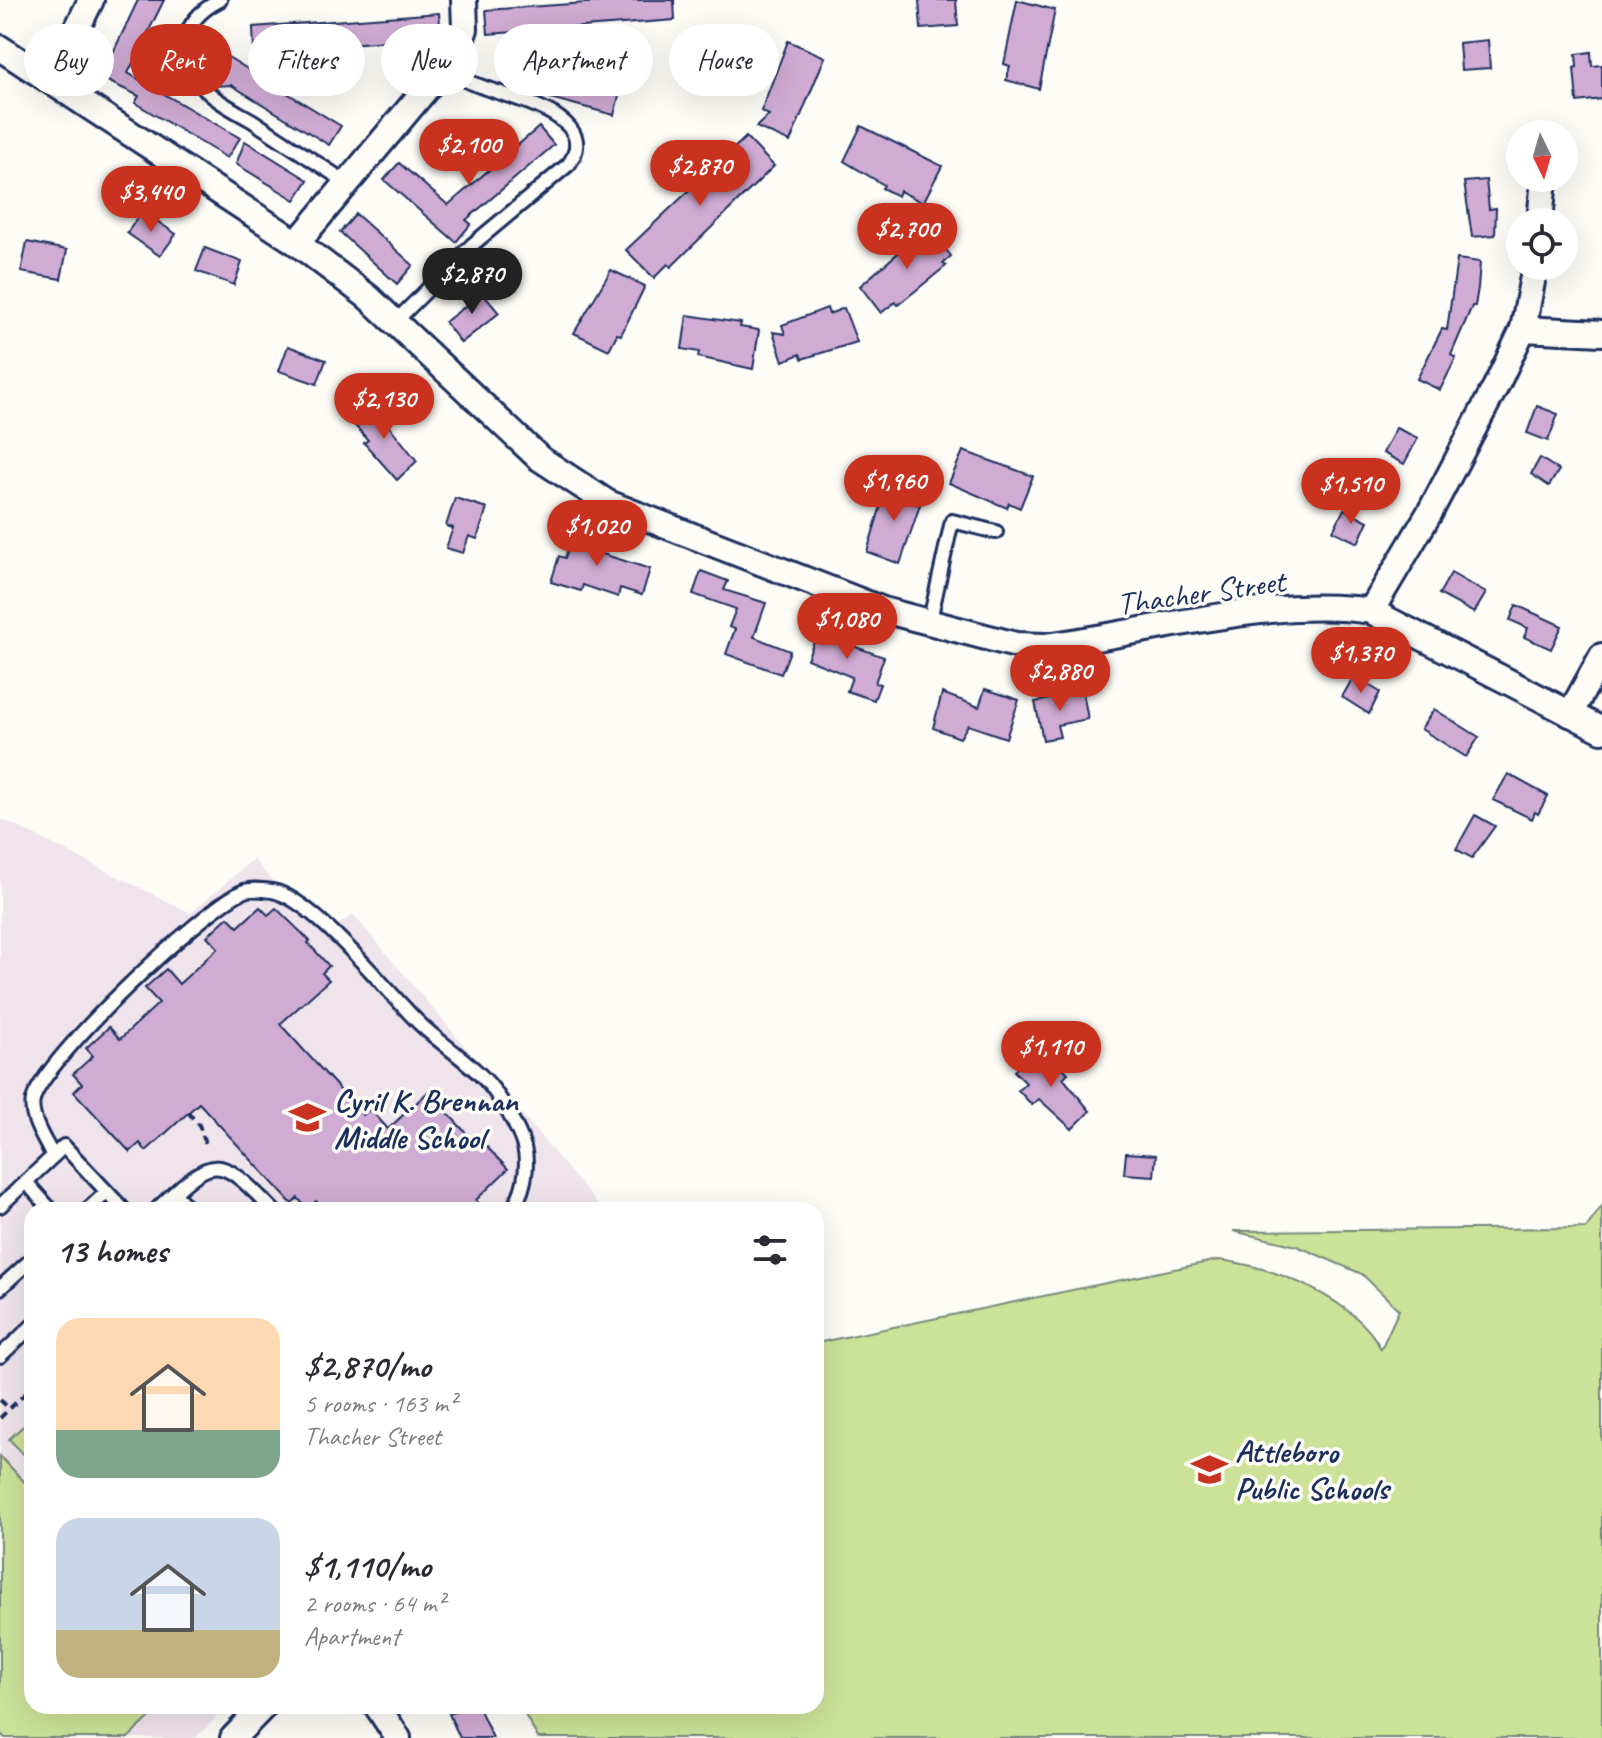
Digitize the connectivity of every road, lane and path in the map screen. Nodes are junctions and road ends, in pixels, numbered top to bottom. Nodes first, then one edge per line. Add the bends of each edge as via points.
1 (91, 0) edge
2 (220, 0) edge
3 (464, 0) edge
4 (79, 24) edge
5 (463, 24) edge
6 (0, 48) edge
7 (24, 63) edge
8 (478, 85) edge
9 (76, 96) edge
10 (420, 96) edge
11 (347, 183) junction
12 (297, 243) junction
13 (1532, 280) edge
14 (395, 322) junction
15 (1523, 329) junction
16 (1602, 333) edge
17 (996, 532) dead end
18 (1371, 611) junction
19 (929, 624) junction
20 (1602, 656) edge
21 (1570, 714) junction
22 (1602, 730) edge
23 (188, 1112) dead end
24 (207, 1147) dead end
25 (53, 1156) junction
26 (26, 1182) junction
27 (107, 1192) junction
28 (174, 1193) junction
29 (44, 1202) edge
30 (96, 1202) edge
31 (116, 1202) edge
32 (164, 1202) edge
33 (182, 1202) edge
34 (265, 1202) edge
35 (514, 1202) edge
36 (0, 1206) edge
37 (24, 1266) edge
38 (0, 1288) edge
39 (24, 1334) edge
40 (0, 1356) edge
41 (24, 1395) edge
42 (0, 1400) edge
43 (10, 1409) junction
44 (0, 1418) edge
45 (256, 1714) edge
46 (382, 1714) edge
47 (233, 1738) edge
48 (398, 1738) edge

1 - 4 street
2 - 11 lane via 201,10 187,27 192,73 210,94
3 - 5 street
6 - 7 street, Thacher Street
8 - 14 lane via 553,113 570,125 576,154
9 - 12 street, Thacher Street
10 - 11 street
11 - 12 street
12 - 14 street, Thacher Street
13 - 15 street
14 - 19 street, Thacher Street via 539,458 608,503 846,597
15 - 16 street
15 - 18 street via 1473,433
17 - 19 lane via 952,521
18 - 19 street, Thacher Street via 1341,606 1280,610 1046,646 1016,645
18 - 21 street, Thacher Street
20 - 21 street
21 - 22 street, Thacher Street
23 - 24 path
25 - 26 lane
25 - 27 lane via 64,1146
25 - 35 lane via 32,1102 45,1073 207,915 245,890 274,891 297,901 420,1024 489,1084 524,1146 522,1188
26 - 29 lane
26 - 36 lane
27 - 30 lane
27 - 31 lane
28 - 32 lane
28 - 33 lane
28 - 34 lane via 204,1170 227,1168
37 - 38 lane
39 - 40 lane
41 - 43 path
42 - 43 path
43 - 44 path
45 - 47 street
46 - 48 street

